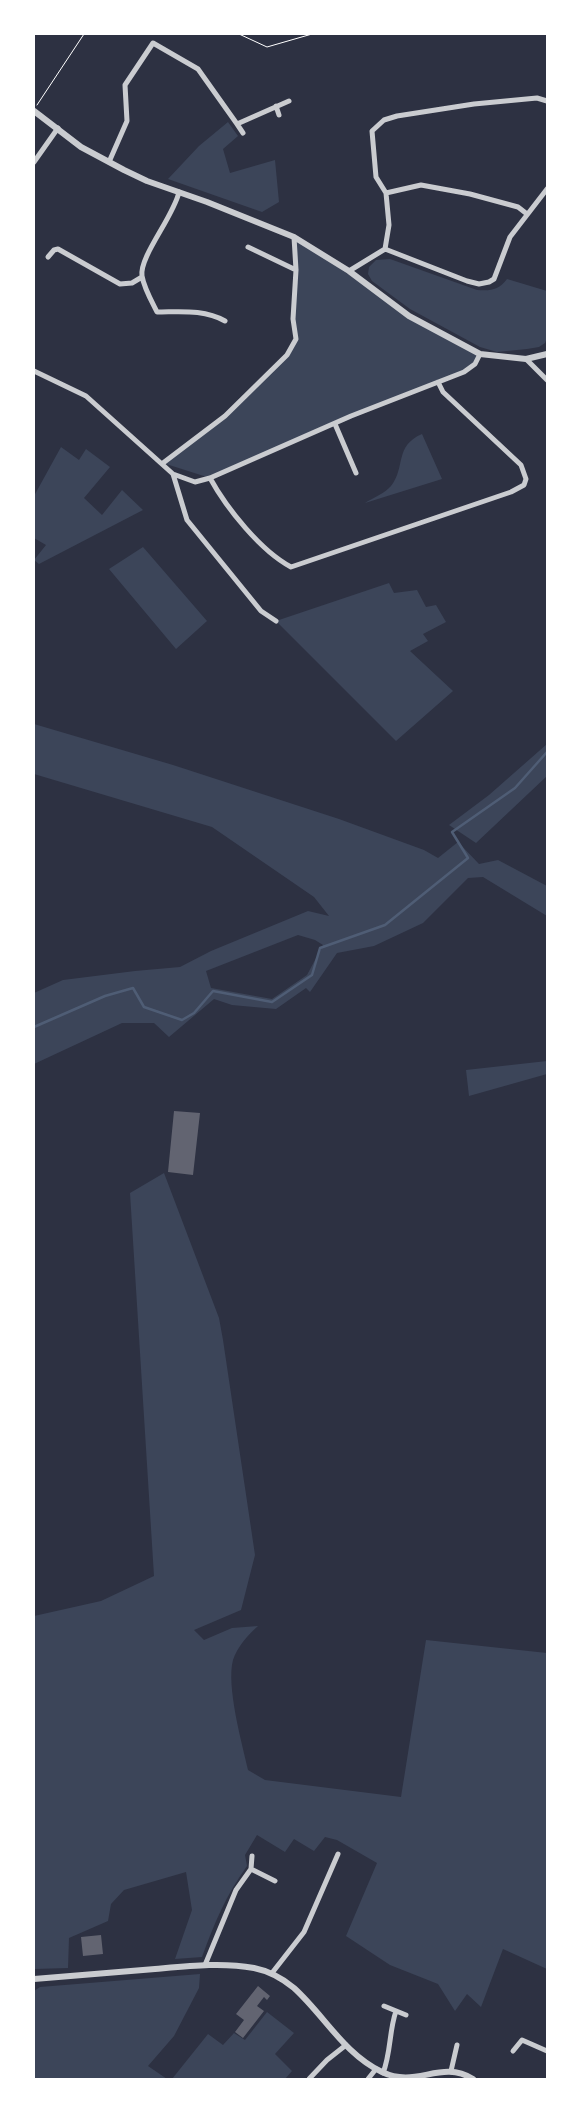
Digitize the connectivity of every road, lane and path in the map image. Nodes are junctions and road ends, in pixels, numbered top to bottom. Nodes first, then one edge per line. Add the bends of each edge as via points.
1 (84, 34) edge
2 (239, 34) edge
3 (312, 34) edge
4 (289, 101) dead end
5 (547, 101) edge
6 (276, 106) junction
7 (34, 111) edge
8 (279, 115) dead end
9 (237, 124) junction
10 (58, 128) junction
11 (243, 133) dead end
12 (34, 162) edge
13 (109, 162) junction
14 (547, 188) edge
15 (179, 192) junction
16 (386, 193) junction
17 (527, 214) junction
18 (294, 237) junction
19 (248, 246) dead end
20 (385, 249) junction
21 (48, 256) dead end
22 (296, 270) junction
23 (349, 271) junction
24 (142, 277) junction
25 (225, 320) dead end
26 (480, 354) junction
27 (547, 354) edge
28 (526, 360) junction
29 (34, 371) edge
30 (547, 380) edge
31 (438, 382) junction
32 (335, 424) junction
33 (163, 463) junction
34 (356, 473) dead end
35 (173, 474) junction
36 (210, 478) junction
37 (276, 621) dead end
38 (338, 1854) dead end
39 (252, 1856) dead end
40 (251, 1869) junction
41 (274, 1881) dead end
42 (205, 1965) junction
43 (272, 1973) junction
44 (34, 1979) edge
45 (384, 2006) dead end
46 (396, 2011) junction
47 (406, 2015) dead end
48 (346, 2045) junction
49 (457, 2045) dead end
50 (514, 2051) dead end
51 (547, 2051) edge
52 (376, 2069) junction
53 (451, 2070) junction
54 (383, 2073) junction
55 (309, 2079) edge
56 (368, 2079) edge
57 (473, 2079) edge

1 - 7 path
2 - 3 path via 267,47
4 - 6 street
5 - 16 street via 537,98 474,104 384,120 372,131 372,144 376,177
6 - 8 street
6 - 9 street
7 - 10 street
9 - 11 street
9 - 13 street via 198,69 153,43 125,84 128,121
10 - 12 street
10 - 13 street
13 - 15 street
14 - 17 street
15 - 18 street
15 - 24 street via 174,208 142,265
16 - 17 street via 421,185 518,207
16 - 20 street via 388,225
17 - 20 street via 510,238 497,274 489,282 467,281
18 - 22 street
18 - 23 street
19 - 22 street
20 - 23 street
21 - 24 street via 58,249 120,284 132,283
22 - 33 street via 293,319 296,339 287,356 225,416
23 - 26 street via 409,316
24 - 25 street via 158,312 200,313
26 - 28 street
26 - 31 street via 475,364 464,372
27 - 28 street
28 - 30 street
29 - 33 street via 86,396
31 - 32 street
31 - 36 street via 443,392 521,465 526,479 524,485 292,567 276,559 223,502
32 - 34 street
32 - 36 street
33 - 35 street
35 - 36 street via 195,482
35 - 37 street via 187,520 261,611
38 - 43 street via 304,1932
39 - 40 street
40 - 41 street
40 - 42 street via 236,1890
42 - 43 street via 248,1967
42 - 44 street
43 - 48 street via 294,1988
45 - 46 street
46 - 47 street
46 - 54 street via 390,2030 388,2062
48 - 52 street
48 - 55 street
49 - 53 street
50 - 51 street via 522,2040
52 - 54 street
52 - 56 street
53 - 54 street via 413,2078
53 - 57 street

